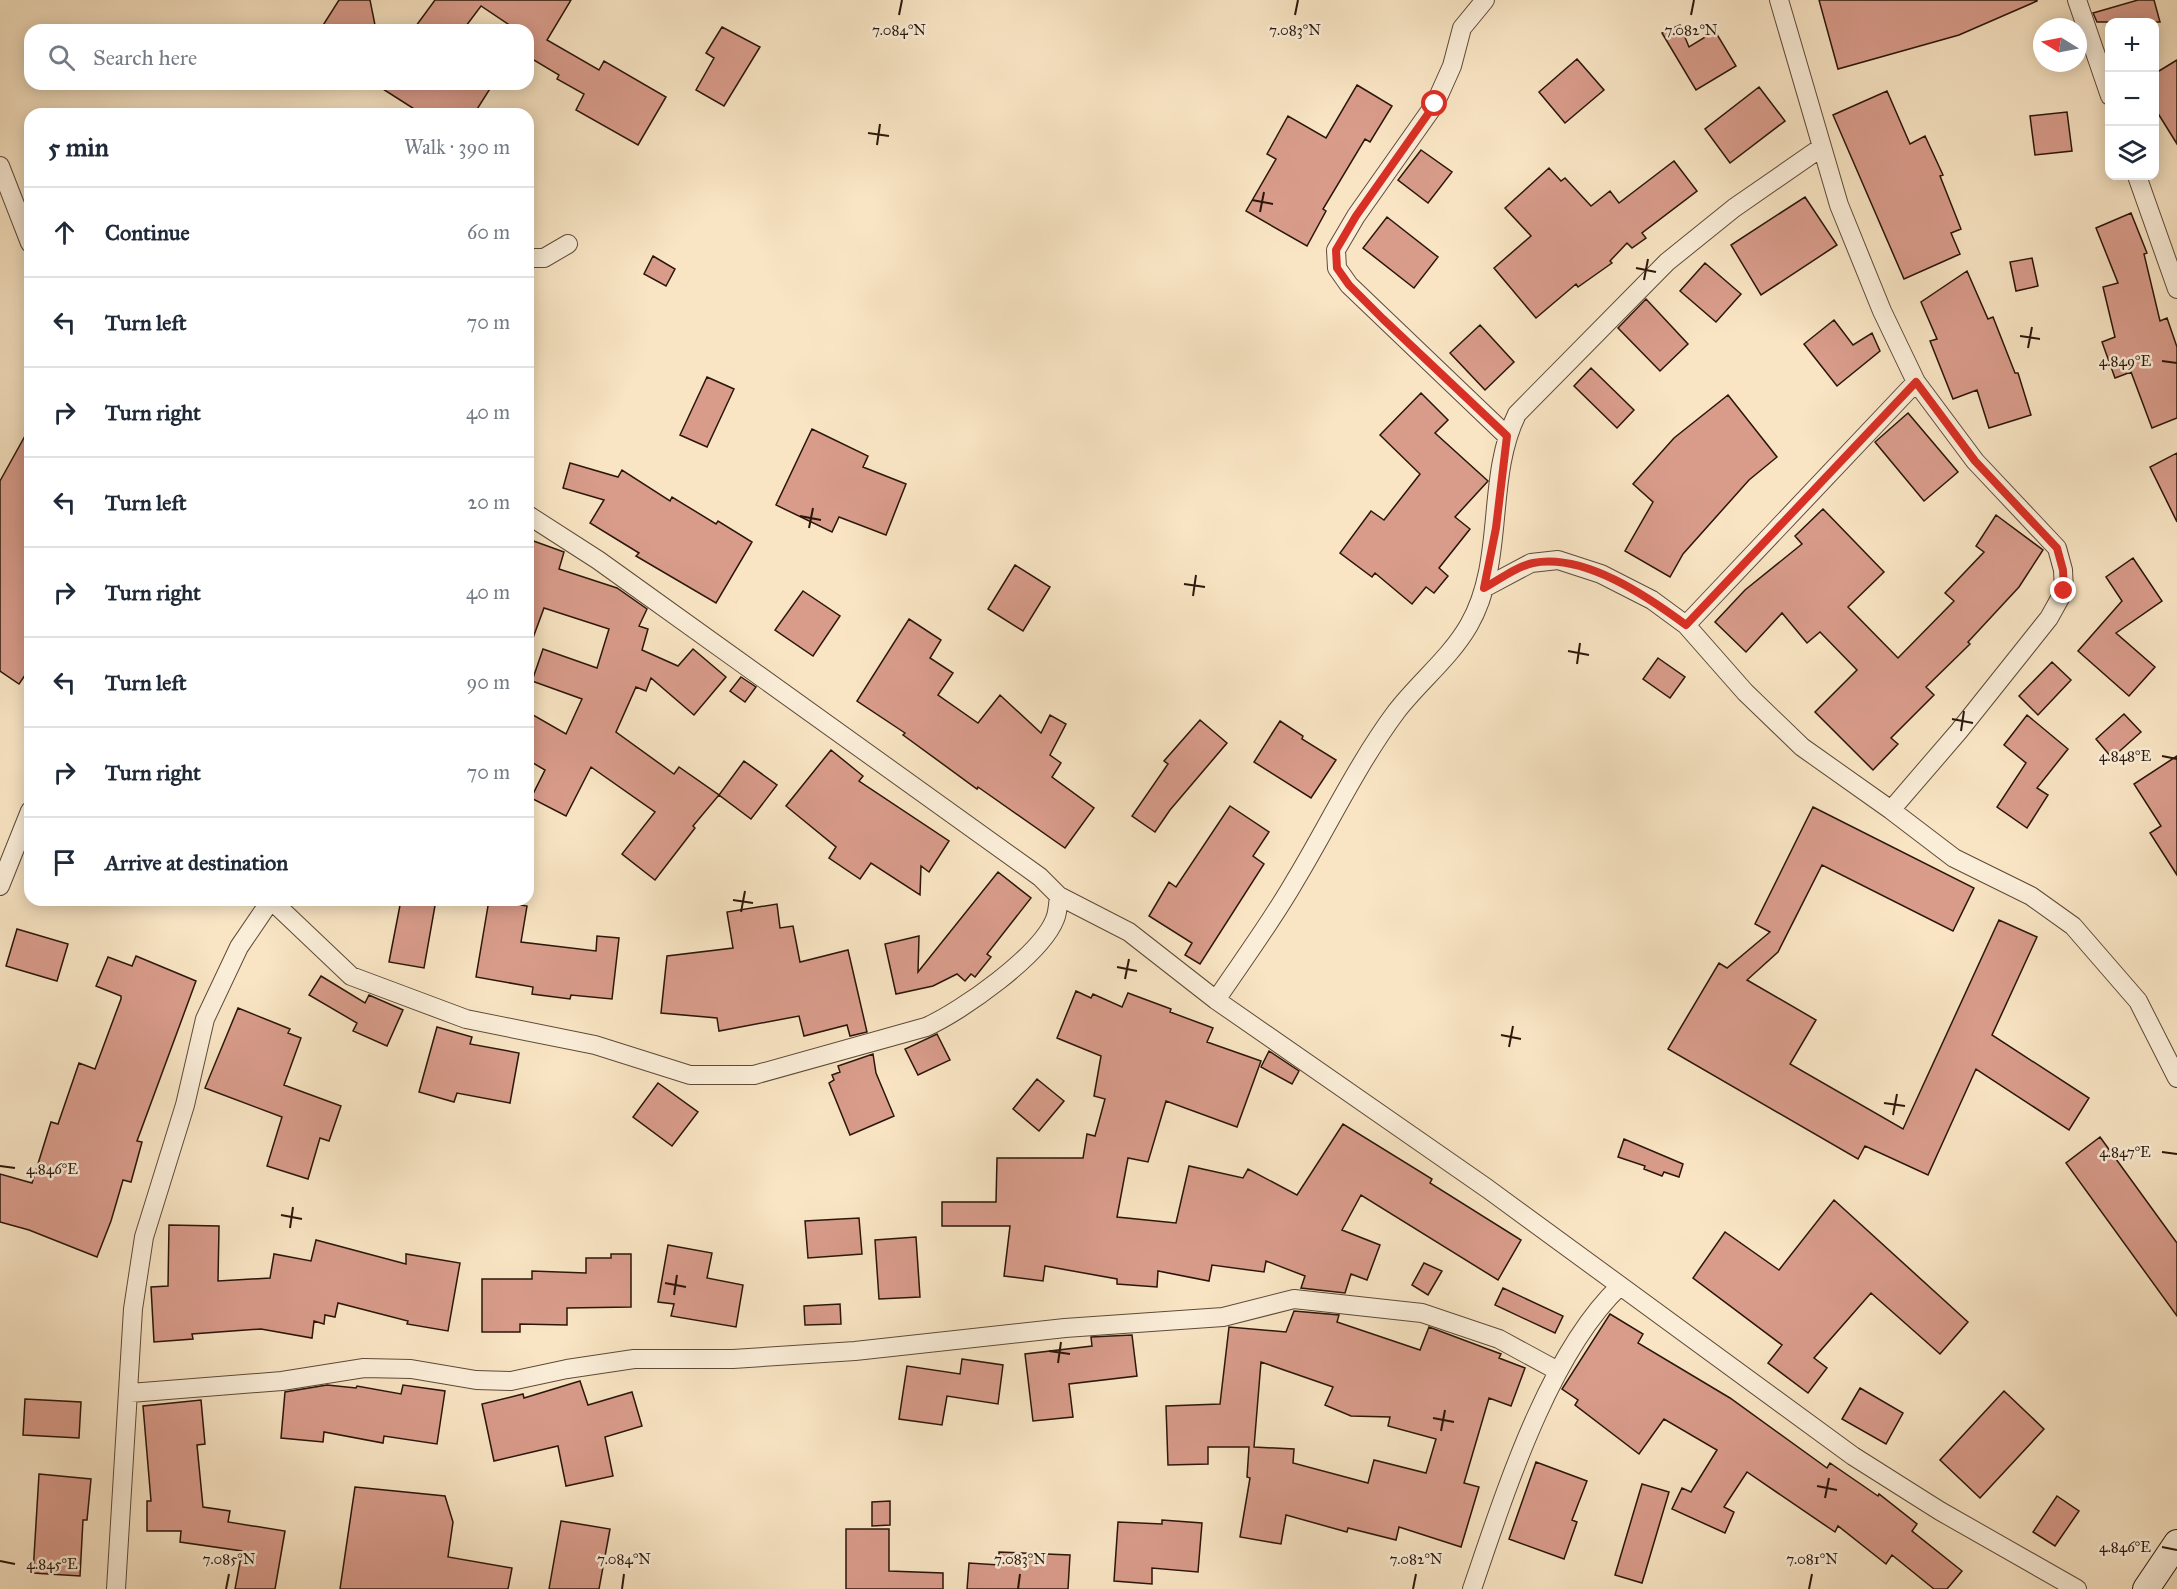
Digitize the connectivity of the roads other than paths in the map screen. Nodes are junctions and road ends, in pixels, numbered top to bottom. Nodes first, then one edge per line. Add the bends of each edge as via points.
1 (1485, 0) edge
2 (1779, 0) edge
3 (2077, 0) edge
4 (2105, 84) edge
5 (1822, 147) junction
6 (0, 166) edge
7 (2138, 180) edge
8 (24, 228) edge
9 (568, 244) dead end
10 (534, 258) edge
11 (2177, 289) edge
12 (1916, 382) junction
13 (1507, 436) junction
14 (534, 519) edge
15 (1484, 588) junction
16 (1686, 625) junction
17 (1891, 810) junction
18 (24, 826) edge
19 (0, 886) edge
20 (1059, 896) junction
21 (267, 906) edge
22 (277, 906) edge
23 (1099, 915) junction
24 (1056, 918) junction
25 (1216, 1000) junction
26 (2177, 1078) edge
27 (1620, 1286) junction
28 (1558, 1371) junction
29 (129, 1393) junction
30 (2177, 1544) edge
31 (116, 1589) edge
32 (1472, 1589) edge
33 (2077, 1589) edge
34 (2146, 1589) edge

1 - 13 street via 1462,28 1452,66 1435,104 1336,250 1337,268 1349,285
2 - 5 street
3 - 4 street
5 - 12 street via 1843,216
5 - 13 street via 1734,208 1667,262 1517,414
6 - 8 street
7 - 11 street
9 - 10 street via 544,258
12 - 16 street
12 - 17 street via 1975,461 2057,548 2064,591 2049,618
13 - 15 street
14 - 20 street via 598,560 1040,877
15 - 16 street via 1531,563 1558,560 1601,574 1652,600
15 - 25 street via 1469,625 1396,712 1295,882
16 - 17 street via 1745,692 1802,747
17 - 26 street via 1954,858 2031,896 2073,926 2138,1001
18 - 19 street
20 - 23 street
20 - 24 street
21 - 29 street via 239,947 205,1019 185,1105 144,1237 133,1310
22 - 24 street via 351,976 466,1019 595,1045 690,1075 754,1075 943,1020 978,999 1019,962 1045,936
23 - 24 street
23 - 25 street via 1129,932
25 - 27 street
27 - 28 street
27 - 33 street via 1853,1456
28 - 29 street via 1499,1339 1422,1313 1294,1299 1223,1317 1065,1328 855,1351 733,1359 634,1359 511,1381 476,1380 411,1369 364,1368 282,1381
28 - 32 street via 1509,1481
29 - 31 street
30 - 34 street

